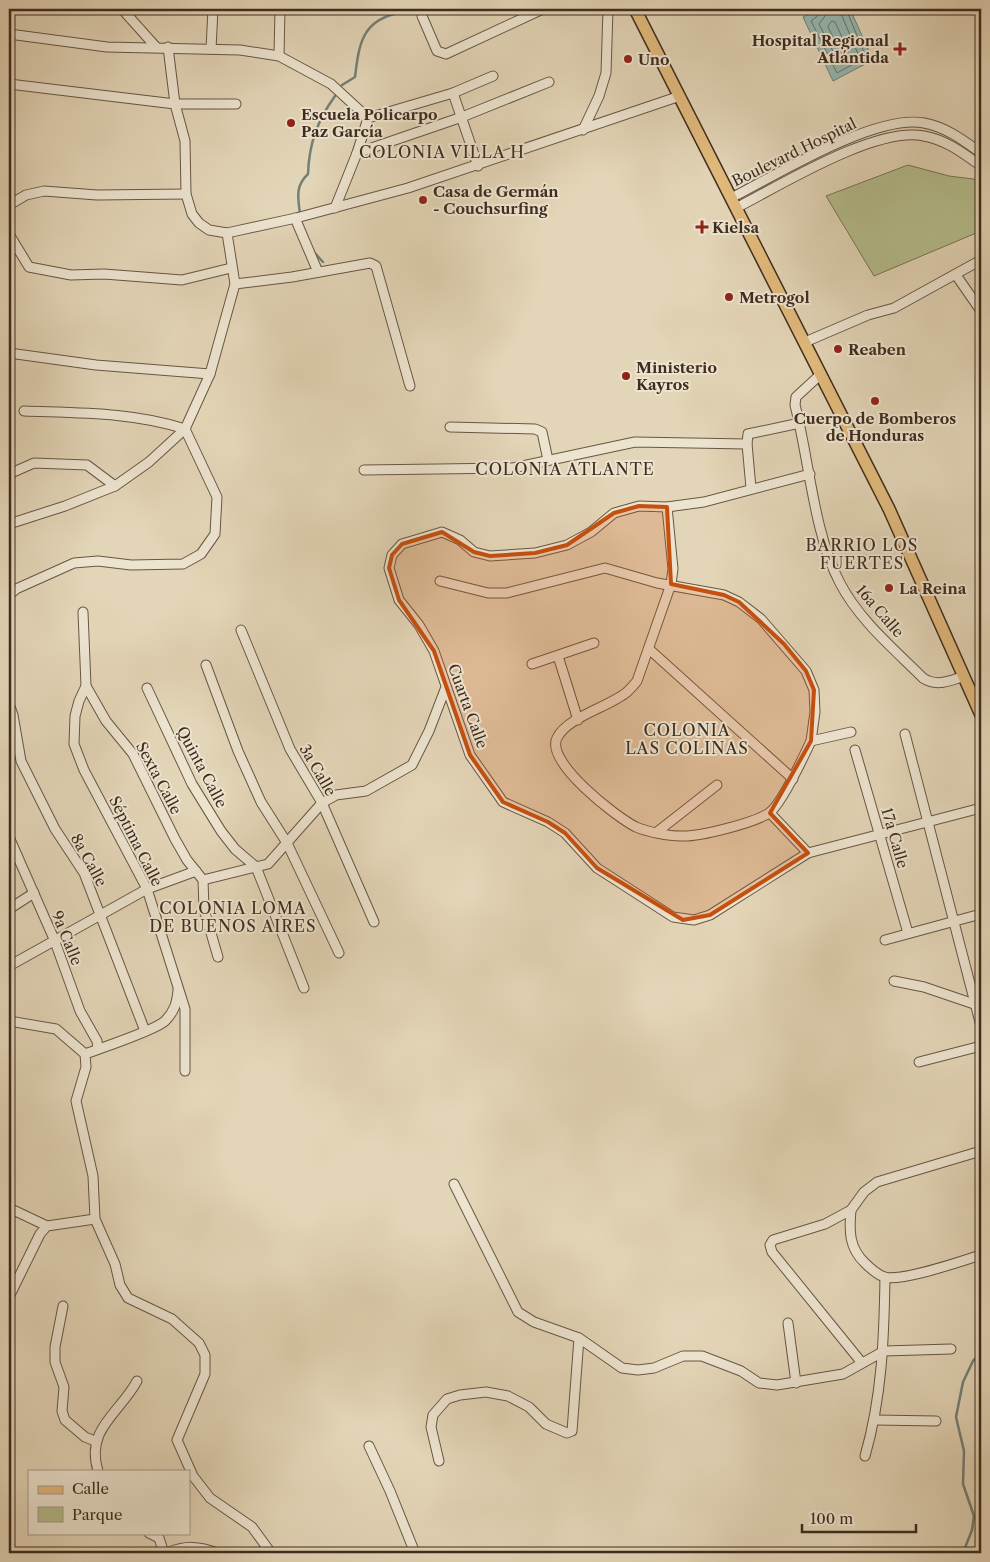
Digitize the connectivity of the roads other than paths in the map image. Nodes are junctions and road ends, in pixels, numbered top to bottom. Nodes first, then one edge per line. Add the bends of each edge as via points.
1 (122, 9) edge
2 (213, 9) edge
3 (280, 9) edge
4 (424, 9) edge
5 (543, 9) edge
6 (608, 9) edge
7 (635, 9) edge
8 (9, 34) edge
9 (156, 47) junction
10 (168, 48) junction
11 (211, 49) junction
12 (279, 56) junction
13 (493, 76) dead end
14 (549, 82) dead end
15 (9, 84) edge
16 (453, 93) junction
17 (680, 96) junction
18 (175, 104) junction
19 (236, 104) dead end
20 (462, 117) junction
21 (368, 118) junction
22 (582, 130) junction
23 (357, 153) junction
24 (981, 153) edge
25 (478, 166) junction
26 (981, 166) edge
27 (186, 194) junction
28 (734, 203) junction
29 (9, 204) edge
30 (335, 208) junction
31 (295, 218) junction
32 (227, 233) junction
33 (9, 234) edge
34 (981, 260) edge
35 (231, 268) junction
36 (318, 272) junction
37 (956, 275) junction
38 (235, 284) junction
39 (978, 298) edge
40 (981, 310) edge
41 (805, 342) junction
42 (9, 353) edge
43 (210, 374) junction
44 (821, 374) junction
45 (410, 386) dead end
46 (24, 411) dead end
47 (800, 423) junction
48 (450, 427) dead end
49 (185, 429) junction
50 (747, 444) junction
51 (548, 460) junction
52 (364, 470) dead end
53 (9, 474) edge
54 (810, 474) junction
55 (115, 486) junction
56 (751, 488) junction
57 (667, 507) junction
58 (9, 524) edge
59 (440, 581) dead end
60 (672, 584) junction
61 (9, 595) edge
62 (83, 612) dead end
63 (241, 630) dead end
64 (594, 643) dead end
65 (649, 649) junction
66 (558, 656) junction
67 (532, 664) dead end
68 (206, 665) dead end
69 (964, 676) junction
70 (86, 686) junction
71 (446, 687) junction
72 (147, 688) dead end
73 (9, 704) edge
74 (981, 715) edge
75 (578, 720) junction
76 (851, 732) dead end
77 (905, 734) dead end
78 (811, 741) junction
79 (855, 750) dead end
80 (793, 778) junction
81 (717, 785) dead end
82 (322, 803) junction
83 (981, 808) edge
84 (770, 813) junction
85 (929, 822) junction
86 (657, 832) junction
87 (879, 834) junction
88 (9, 836) edge
89 (286, 843) junction
90 (11, 849) edge
91 (808, 853) junction
92 (256, 867) junction
93 (196, 871) junction
94 (204, 880) junction
95 (147, 889) junction
96 (34, 893) junction
97 (9, 909) edge
98 (101, 914) junction
99 (981, 914) edge
100 (954, 921) junction
101 (374, 922) dead end
102 (908, 933) junction
103 (54, 939) junction
104 (886, 940) dead end
105 (339, 953) dead end
106 (218, 957) dead end
107 (9, 966) edge
108 (894, 982) dead end
109 (178, 987) junction
110 (304, 988) dead end
111 (979, 1006) edge
112 (9, 1021) edge
113 (981, 1026) edge
114 (145, 1031) junction
115 (981, 1046) edge
116 (98, 1049) junction
117 (85, 1054) junction
118 (919, 1062) dead end
119 (185, 1071) dead end
120 (981, 1151) edge
121 (454, 1184) dead end
122 (9, 1208) edge
123 (851, 1210) junction
124 (95, 1219) junction
125 (47, 1226) junction
126 (981, 1255) edge
127 (885, 1277) junction
128 (9, 1297) edge
129 (63, 1306) dead end
130 (788, 1323) dead end
131 (579, 1338) junction
132 (951, 1349) dead end
133 (884, 1351) junction
134 (862, 1362) junction
135 (137, 1381) dead end
136 (796, 1383) junction
137 (875, 1420) junction
138 (936, 1421) dead end
139 (95, 1441) junction
140 (369, 1446) dead end
141 (865, 1456) dead end
142 (439, 1461) dead end
143 (98, 1470) edge
144 (152, 1534) edge
145 (166, 1553) edge
146 (218, 1553) edge
147 (271, 1553) edge
148 (415, 1553) edge

1 - 9 street
2 - 11 street
3 - 12 street
4 - 5 street via 422,16 438,51 446,54
6 - 22 street via 606,73
7 - 17 main road
8 - 9 street via 107,47
9 - 10 street
10 - 11 street
10 - 18 street
11 - 12 street
12 - 21 street via 331,84
13 - 16 street
14 - 20 street
15 - 18 street
16 - 20 street
16 - 21 street
17 - 22 street
17 - 28 main road
18 - 19 street
18 - 27 street via 185,141
20 - 23 street
20 - 25 street
21 - 23 street
22 - 25 street
23 - 30 street
24 - 28 street, Boulevard Hospital via 938,127 923,123 893,124 860,133
25 - 30 street
26 - 28 street, Boulevard Hospital via 937,139 922,135 892,136 865,143
27 - 29 street via 97,195 44,191 26,195
27 - 32 street via 199,224 209,230
28 - 41 main road
30 - 31 street
31 - 32 street
31 - 36 street
32 - 35 street
33 - 35 street via 28,267 71,275 182,280
34 - 37 street
35 - 38 street
36 - 38 street
36 - 45 street via 370,263 376,266
37 - 39 street
37 - 41 street via 894,308 868,315
38 - 43 street
39 - 40 street
41 - 44 main road
42 - 43 street via 96,365
43 - 49 street
44 - 47 street, 16a Calle via 796,397
44 - 69 main road via 889,509
46 - 49 street via 135,418 165,422
47 - 50 street via 751,433
47 - 54 street, 16a Calle
48 - 51 street via 535,429 542,432
49 - 55 street via 149,462
49 - 61 street via 217,498 215,534 201,554 183,564 74,563
50 - 51 street via 635,442
50 - 56 street
51 - 52 street via 513,468
53 - 55 street via 34,463 87,465
54 - 56 street
54 - 69 street, 16a Calle via 832,566 851,601 930,683
55 - 58 street
56 - 57 street via 722,498
57 - 60 street via 674,569
57 - 71 street, Cuarta Calle via 639,506 614,513 591,532 567,545 535,553 490,556 474,552 460,540 442,532 402,544 392,555 389,568 393,584 399,600 420,625 434,652
59 - 60 street via 488,593 507,593 605,568 657,583
60 - 65 street
60 - 78 street via 724,595 739,602 761,619 784,644 806,672 814,690
62 - 70 street, Sexta Calle
63 - 82 street, 3a Calle via 290,749
64 - 66 street
65 - 75 street via 637,681 626,693
65 - 80 street
66 - 67 street
66 - 75 street
68 - 89 street via 253,785
69 - 74 main road
70 - 93 street, Sexta Calle via 106,720 133,754 175,840
70 - 95 street, Séptima Calle via 75,716 76,750
71 - 82 street via 412,765 366,791 336,795
71 - 91 street, Cuarta Calle via 470,754 503,802 565,833 597,868 673,917 694,920 710,915
72 - 92 street, Quinta Calle via 192,784 235,849
73 - 98 street, 8a Calle via 21,761 55,829 84,873
75 - 86 street via 560,733 555,745 556,754 568,772 609,808 637,827
76 - 78 street
77 - 85 street
78 - 80 street
79 - 87 street, 17a Calle
80 - 84 street
81 - 86 street
82 - 89 street
82 - 101 street, 3a Calle
83 - 85 street
84 - 86 street via 704,835 680,836
84 - 91 street
85 - 87 street
85 - 100 street
87 - 91 street
87 - 102 street, 17a Calle
88 - 90 street, 9a Calle
89 - 92 street via 268,864
89 - 105 street
90 - 96 street, 9a Calle
92 - 94 street
92 - 110 street, Quinta Calle
93 - 94 street, Sexta Calle
93 - 95 street
94 - 106 street via 204,909
95 - 98 street
95 - 109 street, Séptima Calle
96 - 97 street
96 - 103 street, 9a Calle
98 - 103 street
98 - 114 street, 8a Calle
99 - 100 street
100 - 102 street
100 - 111 street
102 - 104 street
103 - 107 street
103 - 116 street, 9a Calle via 80,1012 94,1035
108 - 111 street via 924,987
109 - 114 street via 171,1013 158,1027
109 - 119 street, Séptima Calle via 185,1009
111 - 113 street
112 - 117 street via 56,1029
114 - 116 street
115 - 118 street
116 - 117 street
117 - 124 street via 86,1068 76,1101 93,1176
120 - 123 street via 876,1182
121 - 131 street via 518,1312 534,1322
122 - 125 street
123 - 127 street via 852,1245 871,1270
123 - 134 street via 825,1224 773,1240 770,1246
124 - 125 street
124 - 147 street via 128,1298 172,1319 202,1348 205,1374 177,1440 193,1476 210,1498 252,1527
125 - 128 street
126 - 127 street via 928,1271
127 - 133 street
129 - 139 street via 55,1347 55,1362 64,1387 62,1411 65,1420
130 - 136 street
131 - 136 street via 622,1368 646,1369 682,1356 702,1356 734,1368 759,1383
131 - 142 street via 572,1431 567,1433 546,1424 529,1407 500,1393 460,1395 447,1399 434,1415 431,1427
132 - 133 street
133 - 134 street
133 - 137 street
134 - 136 street via 843,1374
135 - 139 street via 130,1396 116,1408
137 - 138 street
137 - 141 street
139 - 143 street
140 - 148 street
144 - 145 street via 159,1538
145 - 146 street via 182,1547

